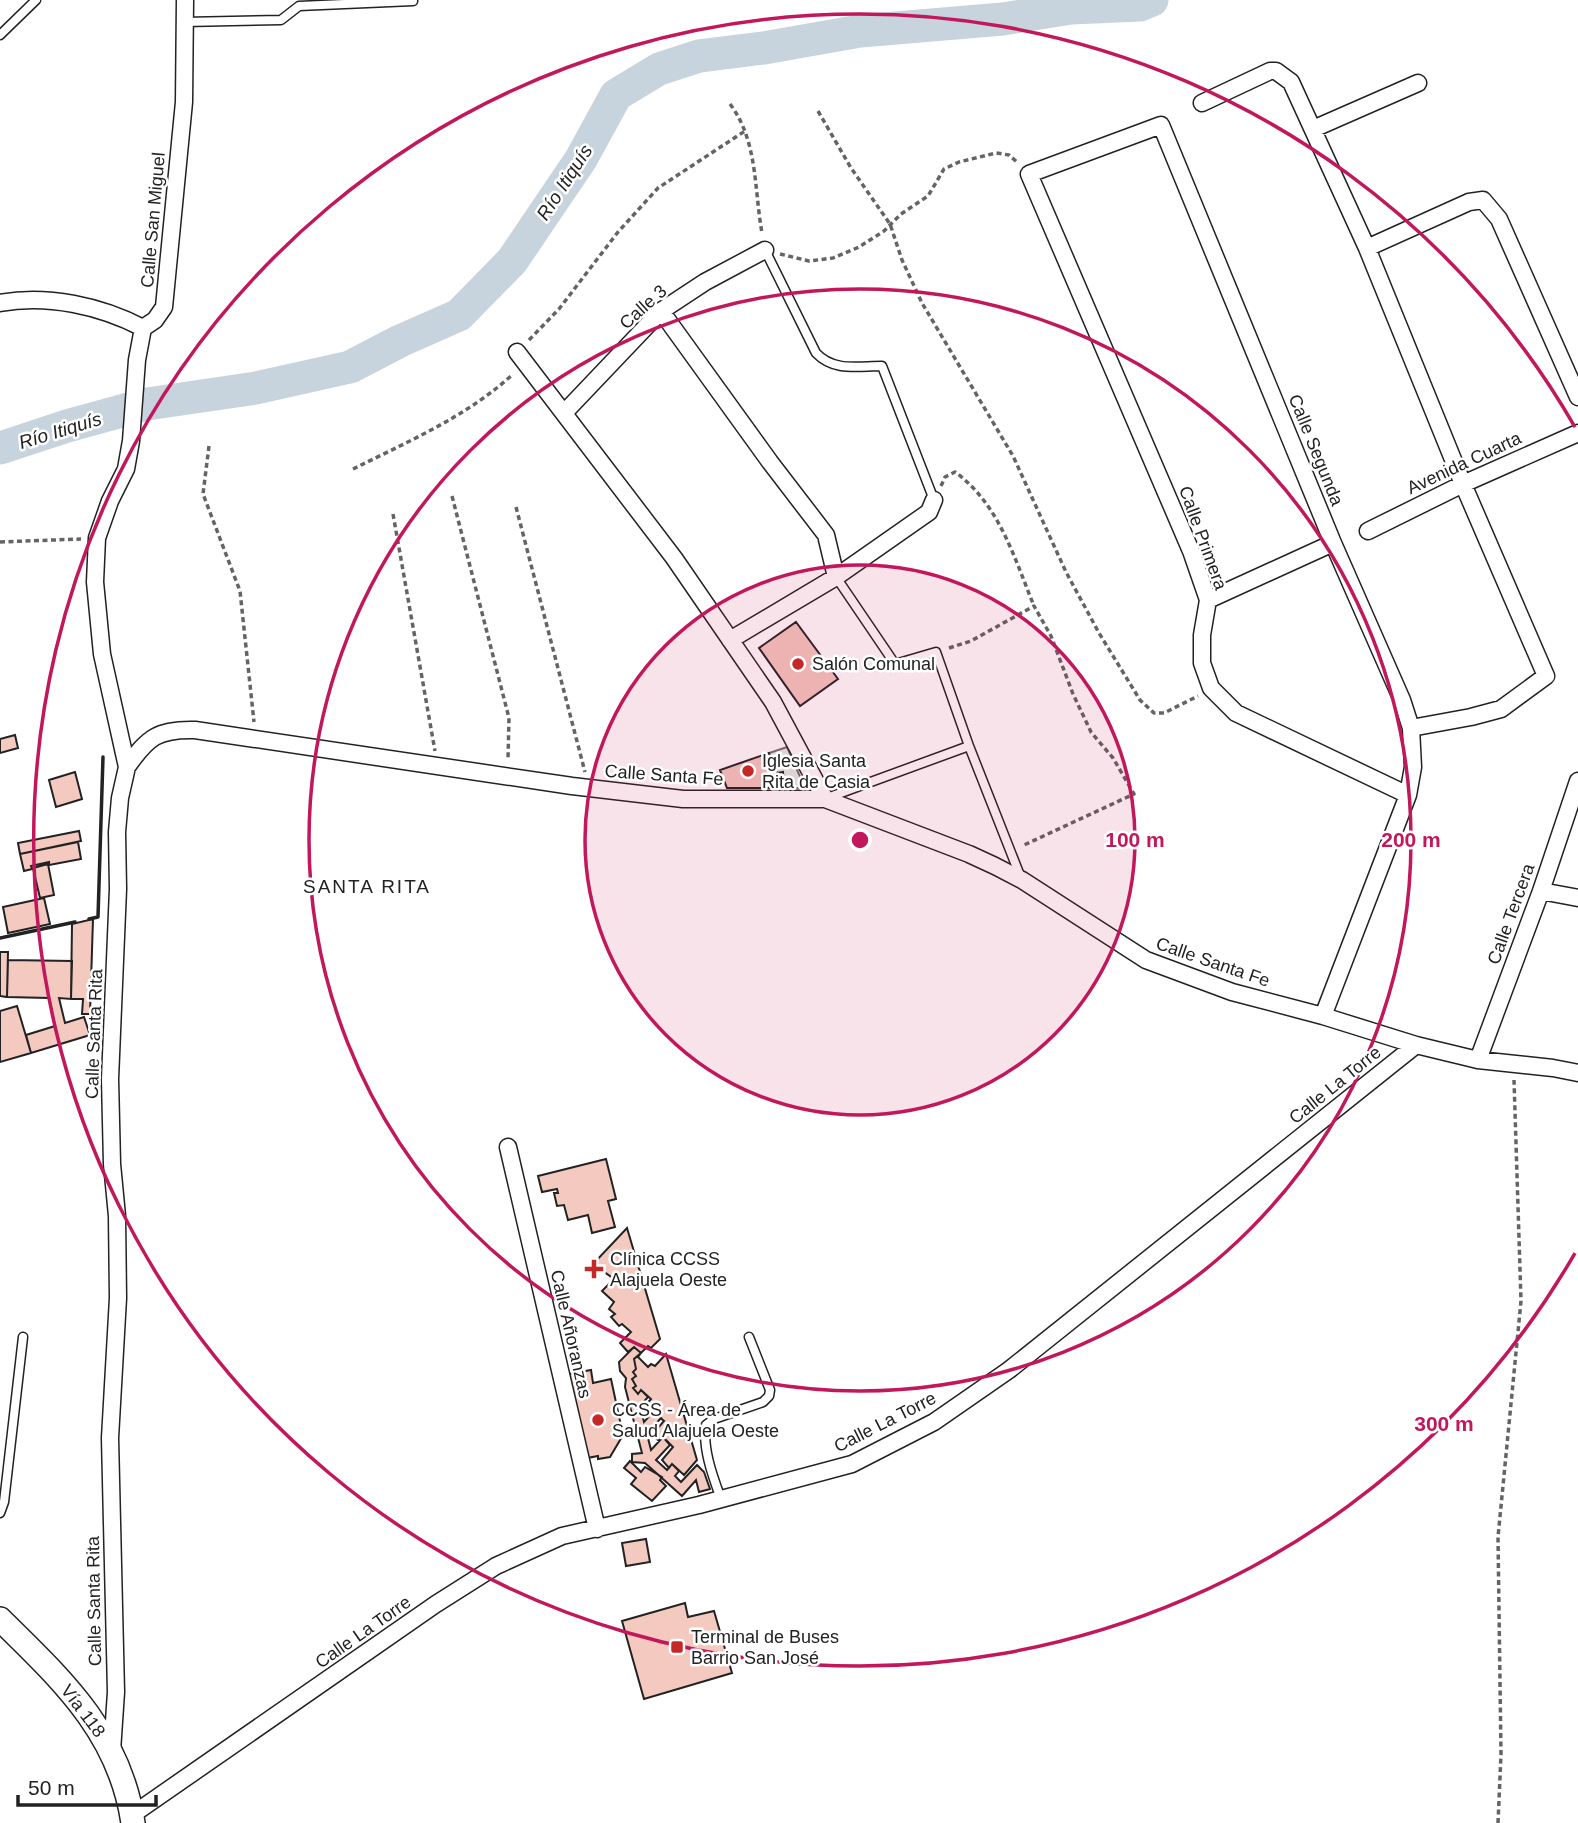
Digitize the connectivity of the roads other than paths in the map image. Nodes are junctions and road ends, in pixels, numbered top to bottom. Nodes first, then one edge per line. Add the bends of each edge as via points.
1 (36, 0) edge
2 (185, 0) edge
3 (413, 1) edge
4 (184, 22) junction
5 (0, 35) edge
6 (1418, 83) dead end
7 (1202, 103) dead end
8 (1161, 125) joint
9 (1312, 129) junction
10 (1367, 248) junction
11 (765, 250) joint
12 (0, 303) edge
13 (661, 311) junction
14 (143, 328) junction
15 (522, 357) road end
16 (1578, 397) edge
17 (564, 413) junction
18 (1578, 433) edge
19 (1463, 484) junction
20 (934, 500) joint
21 (1368, 531) dead end
22 (1333, 543) junction
23 (836, 577) junction
24 (1208, 600) junction
25 (730, 640) junction
26 (1411, 728) junction
27 (969, 746) junction
28 (127, 767) junction
29 (1578, 781) edge
30 (1408, 795) junction
31 (825, 799) junction
32 (1021, 880) junction
33 (1541, 891) junction
34 (1578, 898) edge
35 (1323, 1016) junction
36 (1416, 1045) junction
37 (1478, 1060) junction
38 (1578, 1073) edge
39 (508, 1147) dead end
40 (23, 1337) dead end
41 (750, 1337) dead end
42 (722, 1499) junction
43 (0, 1513) edge
44 (597, 1529) junction
45 (0, 1619) edge
46 (112, 1751) junction
47 (132, 1819) edge

1 - 5 lane
2 - 4 street, Calle San Miguel
3 - 4 lane via 299,6 281,20
4 - 14 street, Calle San Miguel via 184,102 164,307
6 - 9 street
7 - 9 street via 1276,71 1291,82
8 - 22 street, Calle Segunda
8 - 24 street, Calle Primera via 1029,174
9 - 10 street
10 - 16 street via 1469,202 1483,200 1499,219
10 - 19 street
11 - 13 street, Calle 3
11 - 20 lane via 816,354 825,363 882,366
12 - 14 street via 54,301 117,314
13 - 17 street, Calle 3
13 - 23 street via 826,535
14 - 28 street, Calle Santa Rita via 126,469 97,538 95,582 102,654
15 - 17 street
17 - 25 street
18 - 19 street, Avenida Cuarta
19 - 21 street, Avenida Cuarta
19 - 26 street via 1546,676 1501,709
20 - 23 street via 929,512
22 - 24 street
22 - 26 street, Calle Segunda
23 - 25 street
23 - 27 lane via 895,664 936,652
24 - 30 street, Calle Primera via 1202,663 1212,688 1236,713
25 - 31 street via 773,702
26 - 30 street, Calle Segunda via 1413,767
27 - 31 lane
27 - 32 lane
28 - 31 street, Calle Santa Fe via 154,736 195,730 683,799
28 - 46 street, Calle Santa Rita via 117,832 110,1079 118,1298 110,1438 116,1692
29 - 33 street, Calle Tercera
30 - 35 street
31 - 32 street, Calle Santa Fe via 969,854
32 - 35 street, Calle Santa Fe via 1146,960 1233,992
33 - 34 street
33 - 37 street, Calle Tercera
35 - 36 street, Calle Santa Fe
36 - 37 street
36 - 42 street, Calle La Torre via 1009,1370 934,1422 852,1464
37 - 38 street
39 - 44 street, Calle Añoranzas
40 - 43 lane
41 - 42 lane via 769,1396 706,1425 704,1436
42 - 44 street, Calle La Torre
44 - 47 street, Calle La Torre via 562,1536 496,1566
45 - 46 main road, Vía 118 via 79,1702
46 - 47 main road, Vía 118

